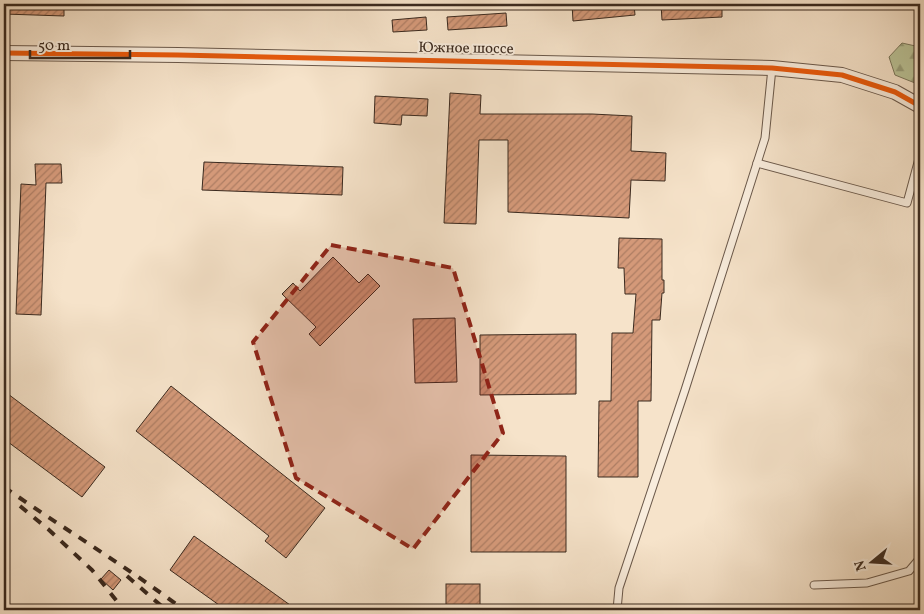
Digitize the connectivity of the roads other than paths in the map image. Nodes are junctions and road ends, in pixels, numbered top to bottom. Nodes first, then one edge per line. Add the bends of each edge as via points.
1 (4, 53) edge
2 (772, 68) junction
3 (920, 106) edge
4 (920, 155) edge
5 (757, 163) junction
6 (920, 558) edge
7 (814, 586) dead end
8 (617, 610) edge

1 - 2 street, Южное шоссе
2 - 3 street, Южное шоссе via 842,74 895,92
2 - 5 lane via 765,138
4 - 5 lane via 907,203
5 - 8 lane via 620,588
6 - 7 lane via 909,571 867,583

